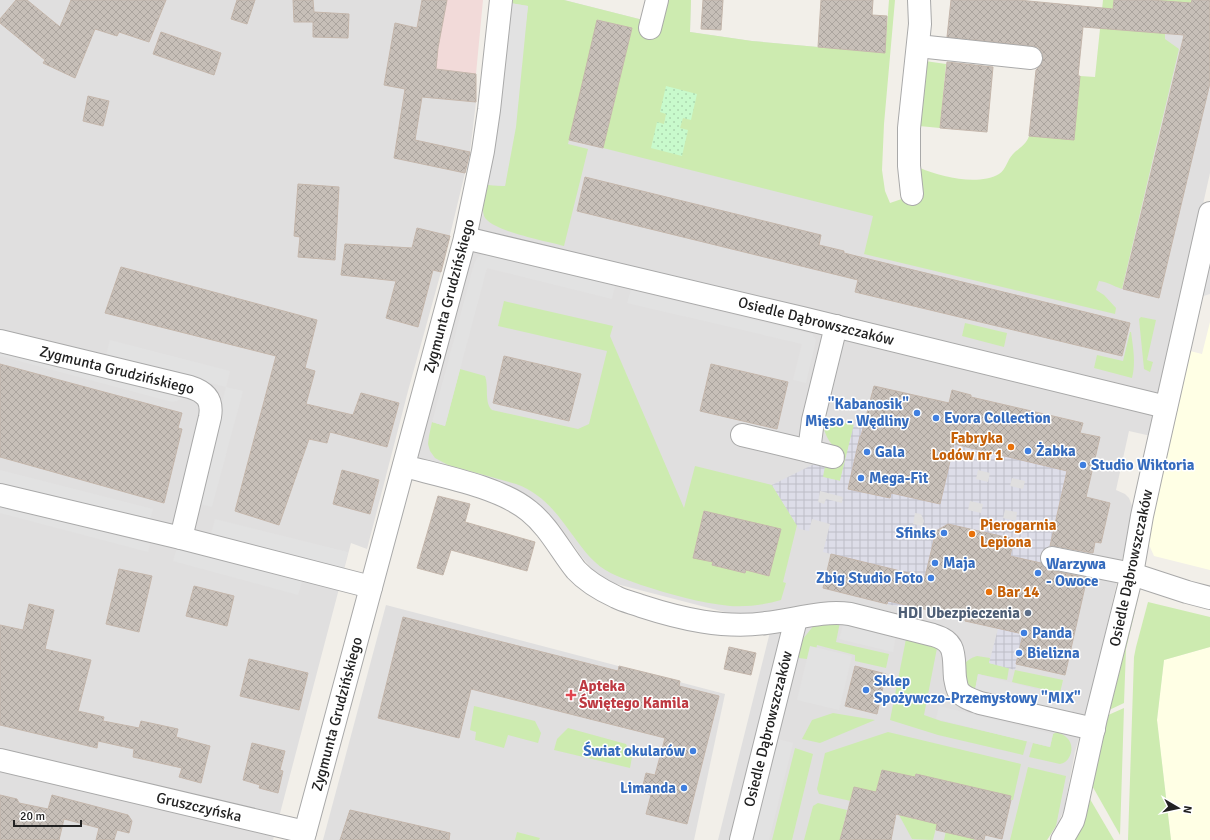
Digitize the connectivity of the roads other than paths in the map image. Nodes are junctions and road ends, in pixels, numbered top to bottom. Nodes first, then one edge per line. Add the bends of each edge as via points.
1 (501, 0) edge
2 (657, 0) edge
3 (919, 0) edge
4 (650, 28) dead end
5 (918, 46) junction
6 (1031, 58) dead end
7 (912, 194) dead end
8 (1210, 214) edge
9 (465, 238) junction
10 (836, 326) junction
11 (0, 341) edge
12 (1166, 407) junction
13 (742, 435) dead end
14 (809, 451) junction
15 (834, 457) dead end
16 (404, 466) junction
17 (0, 495) edge
18 (181, 538) junction
19 (1052, 558) dead end
20 (1132, 574) junction
21 (371, 588) junction
22 (1210, 598) edge
23 (796, 619) junction
24 (1094, 729) junction
25 (0, 760) edge
26 (304, 836) edge
27 (741, 840) edge
28 (1062, 840) edge

1 - 9 street, Zygmunta Grudzińskiego via 489,110
2 - 4 street
3 - 5 street
5 - 6 street
5 - 7 street via 909,128
8 - 12 street, Osiedle Dąbrowszczaków
9 - 10 street, Osiedle Dąbrowszczaków
9 - 16 street, Zygmunta Grudzińskiego
10 - 12 street, Osiedle Dąbrowszczaków
10 - 14 street via 813,420
11 - 18 street, Zygmunta Grudzińskiego via 190,387 204,394 211,406 210,417
12 - 20 street, Osiedle Dąbrowszczaków
13 - 14 street
14 - 15 street
16 - 21 street, Zygmunta Grudzińskiego
16 - 23 street via 483,488 519,504 542,522 586,579 617,597 673,616 712,623 750,624
17 - 18 street
18 - 21 street
19 - 20 street
20 - 22 street
20 - 24 street, Osiedle Dąbrowszczaków
21 - 26 street, Zygmunta Grudzińskiego
23 - 24 street via 838,612 938,636 953,650 956,681 960,692 974,701 1002,715
23 - 27 street, Osiedle Dąbrowszczaków
24 - 28 street, Osiedle Dąbrowszczaków via 1074,818
25 - 26 street, Gruszczyńska

